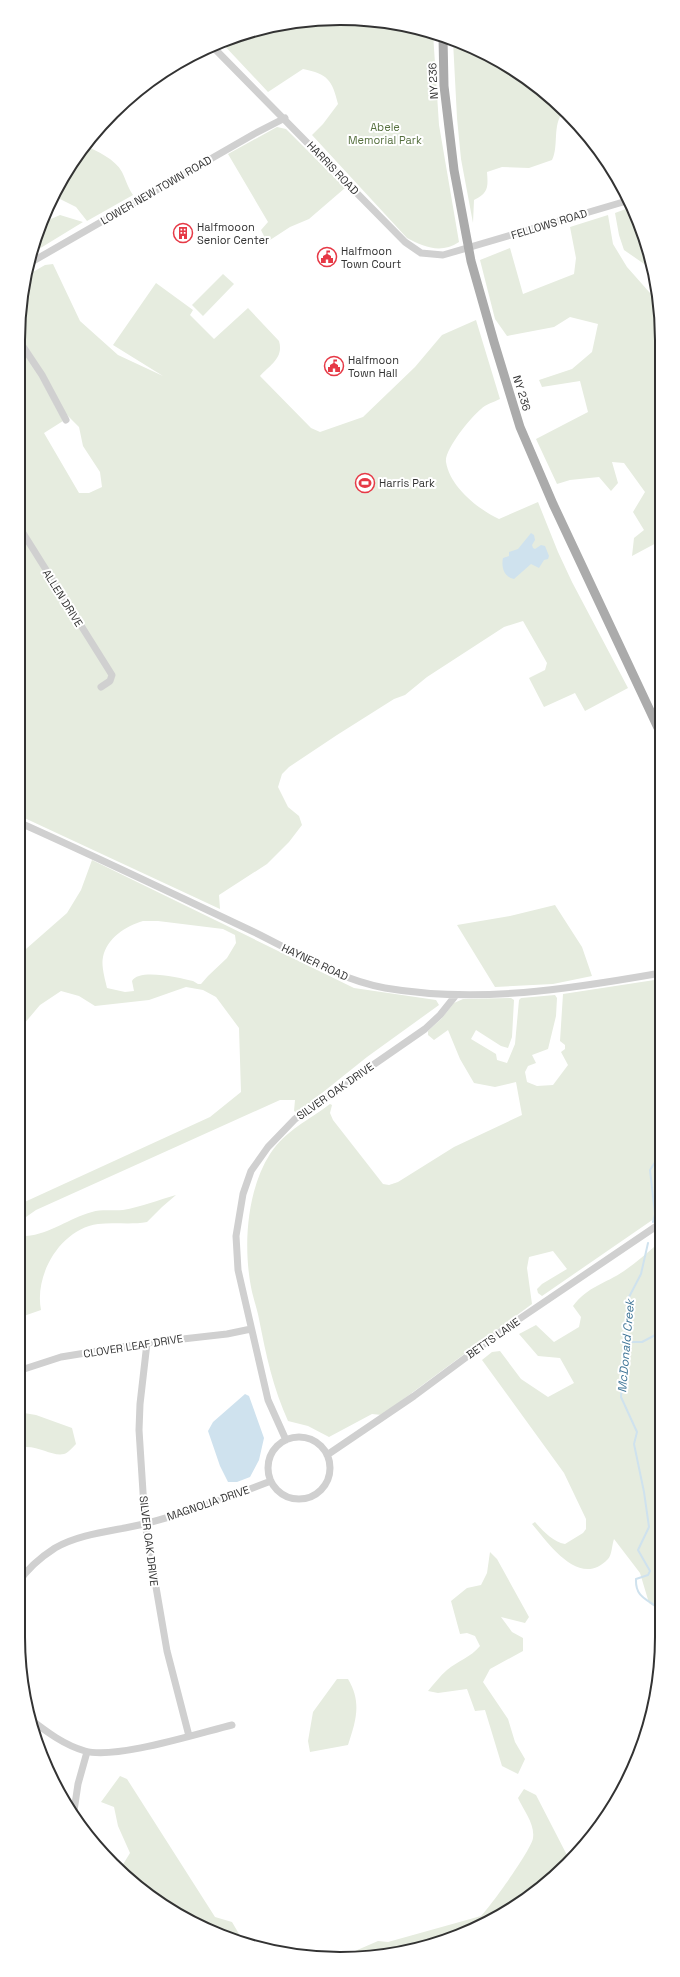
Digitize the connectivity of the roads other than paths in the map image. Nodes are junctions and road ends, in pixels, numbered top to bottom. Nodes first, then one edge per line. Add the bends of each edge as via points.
1 (443, 43) edge
2 (216, 50) edge
3 (285, 118) junction
4 (623, 202) edge
5 (468, 249) junction
6 (36, 260) edge
7 (25, 350) edge
8 (66, 420) dead end
9 (25, 536) edge
10 (101, 687) dead end
11 (655, 721) edge
12 (25, 825) edge
13 (655, 974) edge
14 (456, 995) junction
15 (655, 1227) edge
16 (251, 1329) junction
17 (147, 1343) junction
18 (25, 1369) edge
19 (286, 1440) junction
20 (327, 1455) junction
21 (271, 1481) junction
22 (144, 1523) junction
23 (25, 1575) edge
24 (38, 1725) edge
25 (232, 1725) dead end
26 (189, 1736) junction
27 (87, 1752) junction
28 (75, 1807) edge

1 - 5 main road, NY 236 / NY 236 via 444,86 452,158
2 - 3 street, HARRIS ROAD
3 - 5 street, HARRIS ROAD via 405,242 421,253 430,254 443,255
3 - 6 street, LOWER NEW TOWN ROAD
4 - 5 street, FELLOWS ROAD
5 - 11 main road, NY 236 / NY 236 via 520,427 552,504
7 - 8 street
9 - 10 street, ALLEN DRIVE via 109,669 112,679
12 - 14 street, HAYNER ROAD via 334,973 385,988
13 - 14 street, HAYNER ROAD via 569,989
14 - 16 street, SILVER OAK DRIVE via 425,1029 295,1119 268,1147 251,1171 243,1194 236,1236 238,1270
15 - 20 street, BETTS LANE via 490,1339 414,1396
16 - 17 street, CLOVER LEAF DRIVE
16 - 19 street, SILVER OAK DRIVE via 268,1400
17 - 18 street, CLOVER LEAF DRIVE via 61,1357
17 - 22 street, SILVER OAK DRIVE via 139,1430
19 - 20 street via 300,1437 313,1441 321,1446
19 - 21 street via 273,1452 269,1460
20 - 21 street via 329,1472 321,1489 314,1495 296,1498 288,1496 280,1492
21 - 22 street, MAGNOLIA DRIVE via 206,1506
22 - 23 street, MAGNOLIA DRIVE via 75,1539 38,1560
22 - 26 street, SILVER OAK DRIVE via 167,1651
24 - 27 street via 50,1734
25 - 26 street
26 - 27 street via 116,1752
27 - 28 street

